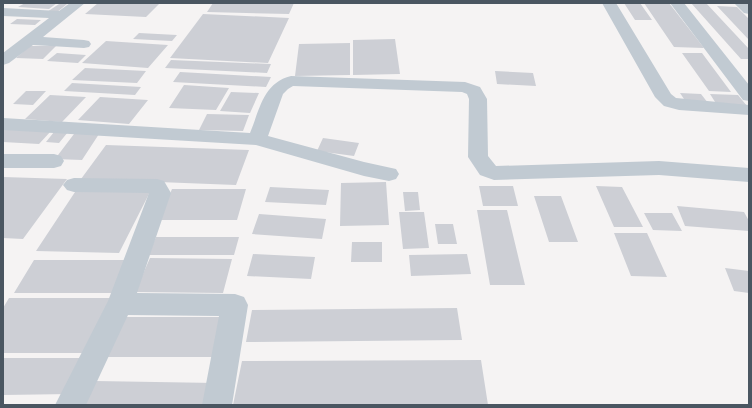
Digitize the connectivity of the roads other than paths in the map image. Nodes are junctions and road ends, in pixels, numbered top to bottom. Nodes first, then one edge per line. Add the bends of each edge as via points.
1 (78, 3) edge
2 (609, 3) edge
3 (677, 3) edge
4 (741, 3) edge
5 (749, 10) edge
6 (3, 12) edge
7 (61, 15) junction
8 (29, 40) junction
9 (84, 44) dead end
10 (3, 60) edge
11 (726, 66) junction
12 (749, 68) edge
13 (749, 96) edge
14 (749, 110) edge
15 (3, 124) edge
16 (257, 139) junction
17 (3, 161) edge
18 (54, 161) dead end
19 (389, 174) dead end
20 (749, 175) edge
21 (74, 185) dead end
22 (120, 304) junction
23 (70, 405) edge
24 (217, 405) edge

1 - 7 street
2 - 14 street via 664,97 670,102
3 - 11 street
4 - 5 street
6 - 7 street
7 - 8 street
8 - 9 street
8 - 10 street
11 - 12 street
11 - 13 street
15 - 16 street
16 - 19 street
16 - 20 street via 275,92 291,81 465,87 474,91 478,99 478,157 487,170 494,173 659,168
17 - 18 street
21 - 22 street via 157,186 159,189 160,193
22 - 23 street
22 - 24 street via 236,305

